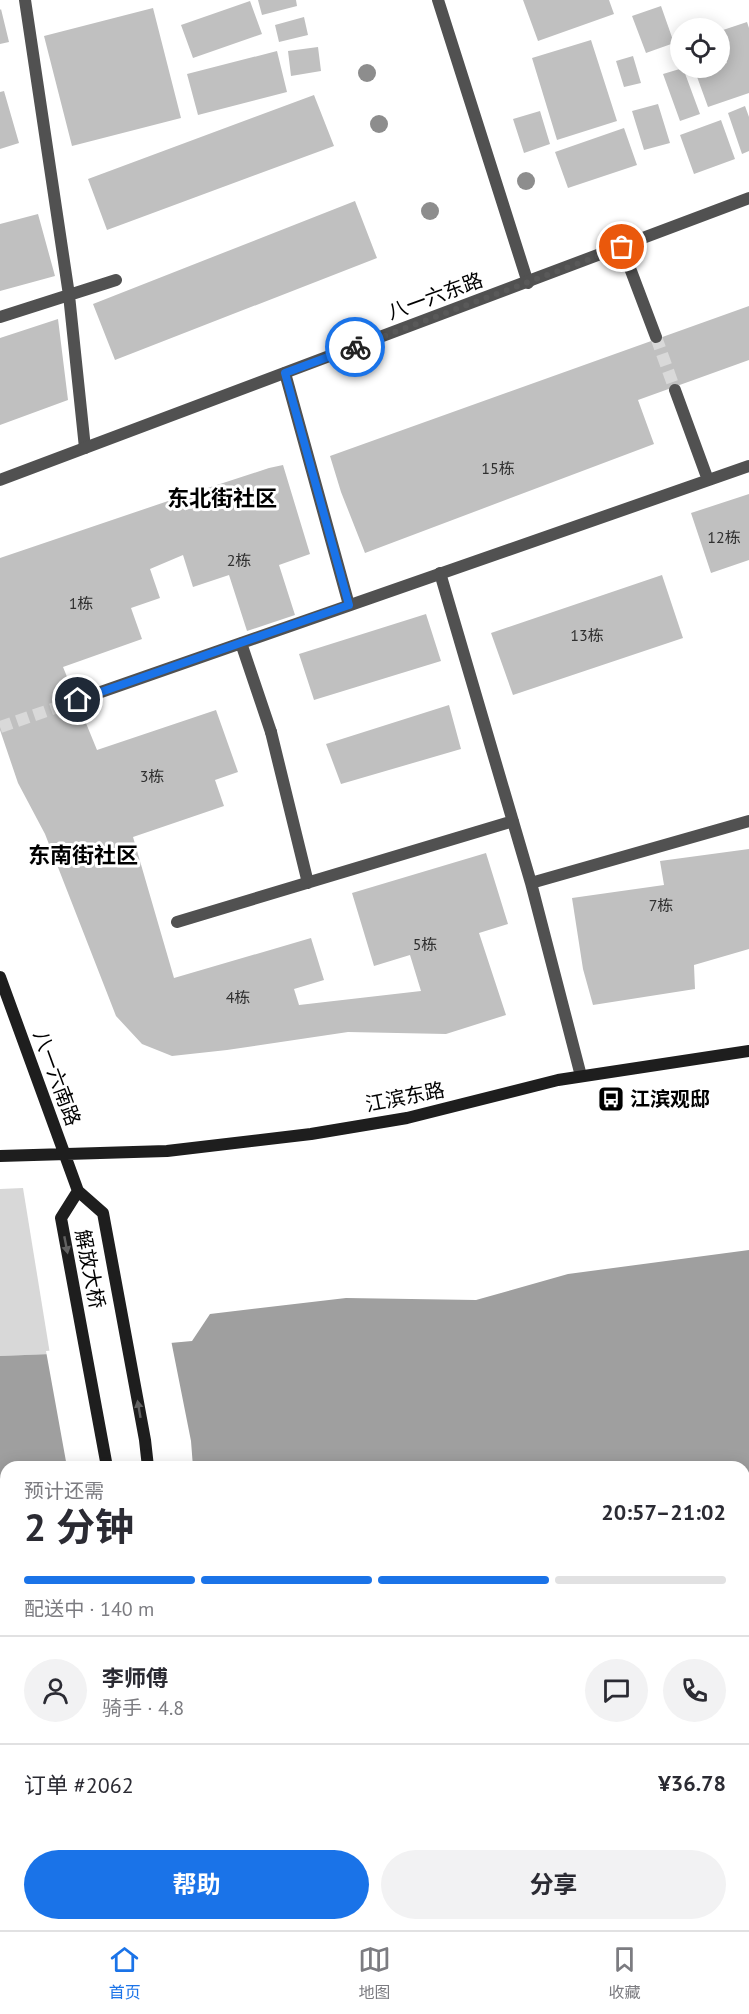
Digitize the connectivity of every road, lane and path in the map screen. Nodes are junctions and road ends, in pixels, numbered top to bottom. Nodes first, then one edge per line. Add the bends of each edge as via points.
1 (25, 0) edge
2 (438, 0) edge
3 (749, 198) edge
4 (622, 247) junction
5 (116, 280) dead end
6 (528, 283) junction
7 (69, 295) junction
8 (0, 317) edge
9 (656, 337) tunnel mouth
10 (285, 373) junction
11 (675, 390) tunnel mouth
12 (86, 448) junction
13 (749, 466) edge
14 (0, 480) edge
15 (708, 480) junction
16 (440, 573) junction
17 (349, 605) junction
18 (241, 643) junction
19 (78, 700) tunnel mouth
20 (513, 821) junction
21 (749, 821) edge
22 (308, 883) junction
23 (531, 883) junction
24 (177, 922) dead end
25 (0, 977) edge
26 (749, 1051) edge
27 (581, 1076) junction
28 (64, 1154) junction
29 (0, 1156) edge
30 (78, 1191) junction
31 (106, 1461) edge
32 (147, 1461) edge

1 - 7 street
2 - 6 street
3 - 4 street, 八一六东路
4 - 6 street, 八一六东路
4 - 9 street
5 - 7 street
6 - 10 street, 八一六东路
7 - 8 street
7 - 12 street
10 - 12 street, 八一六东路
10 - 17 street
11 - 15 street
12 - 14 street, 八一六东路
13 - 15 street
15 - 16 street
16 - 17 street
16 - 20 street
17 - 18 street
18 - 19 street
18 - 22 street via 271,732
20 - 22 street
20 - 23 street
21 - 23 street
22 - 24 street
23 - 27 street
25 - 28 main road, 八一六南路
26 - 27 main road, 江滨东路
27 - 28 main road, 江滨东路 via 407,1118 311,1134 190,1149
28 - 29 main road, 江滨东路
28 - 30 main road, 八一六南路
30 -> 31 main road, 解放大桥 via 61,1218
32 -> 30 main road, 解放大桥 via 103,1213

